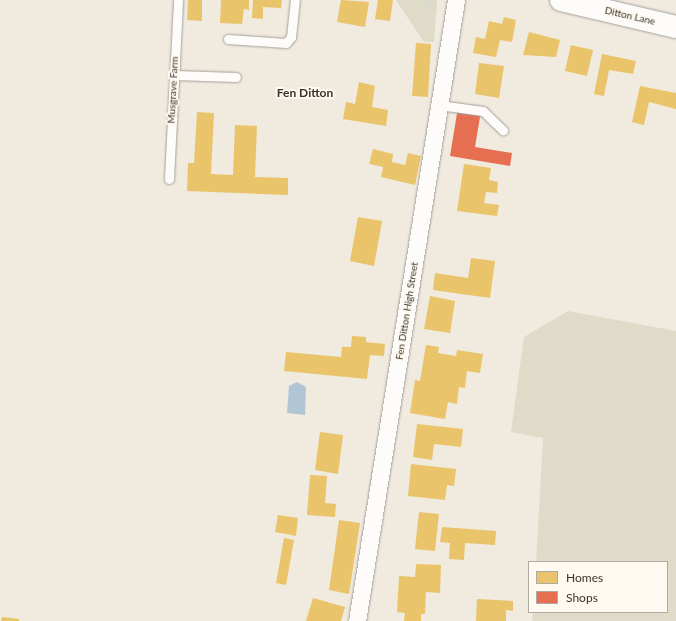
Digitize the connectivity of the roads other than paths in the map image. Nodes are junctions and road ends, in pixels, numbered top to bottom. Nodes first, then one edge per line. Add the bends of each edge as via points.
1 (178, 0) edge
2 (295, 0) edge
3 (456, 0) edge
4 (561, 0) edge
5 (676, 27) edge
6 (228, 39) dead end
7 (174, 75) junction
8 (236, 76) dead end
9 (439, 105) junction
10 (503, 130) dead end
11 (169, 179) dead end
12 (356, 621) edge

1 - 7 lane, Musgrave Farm
2 - 6 lane via 291,37 286,44
3 - 9 street, Fen Ditton High Street
4 - 5 main road, Ditton Lane
7 - 8 lane
7 - 11 lane, Musgrave Farm
9 - 10 lane via 483,111
9 - 12 street, Fen Ditton High Street

